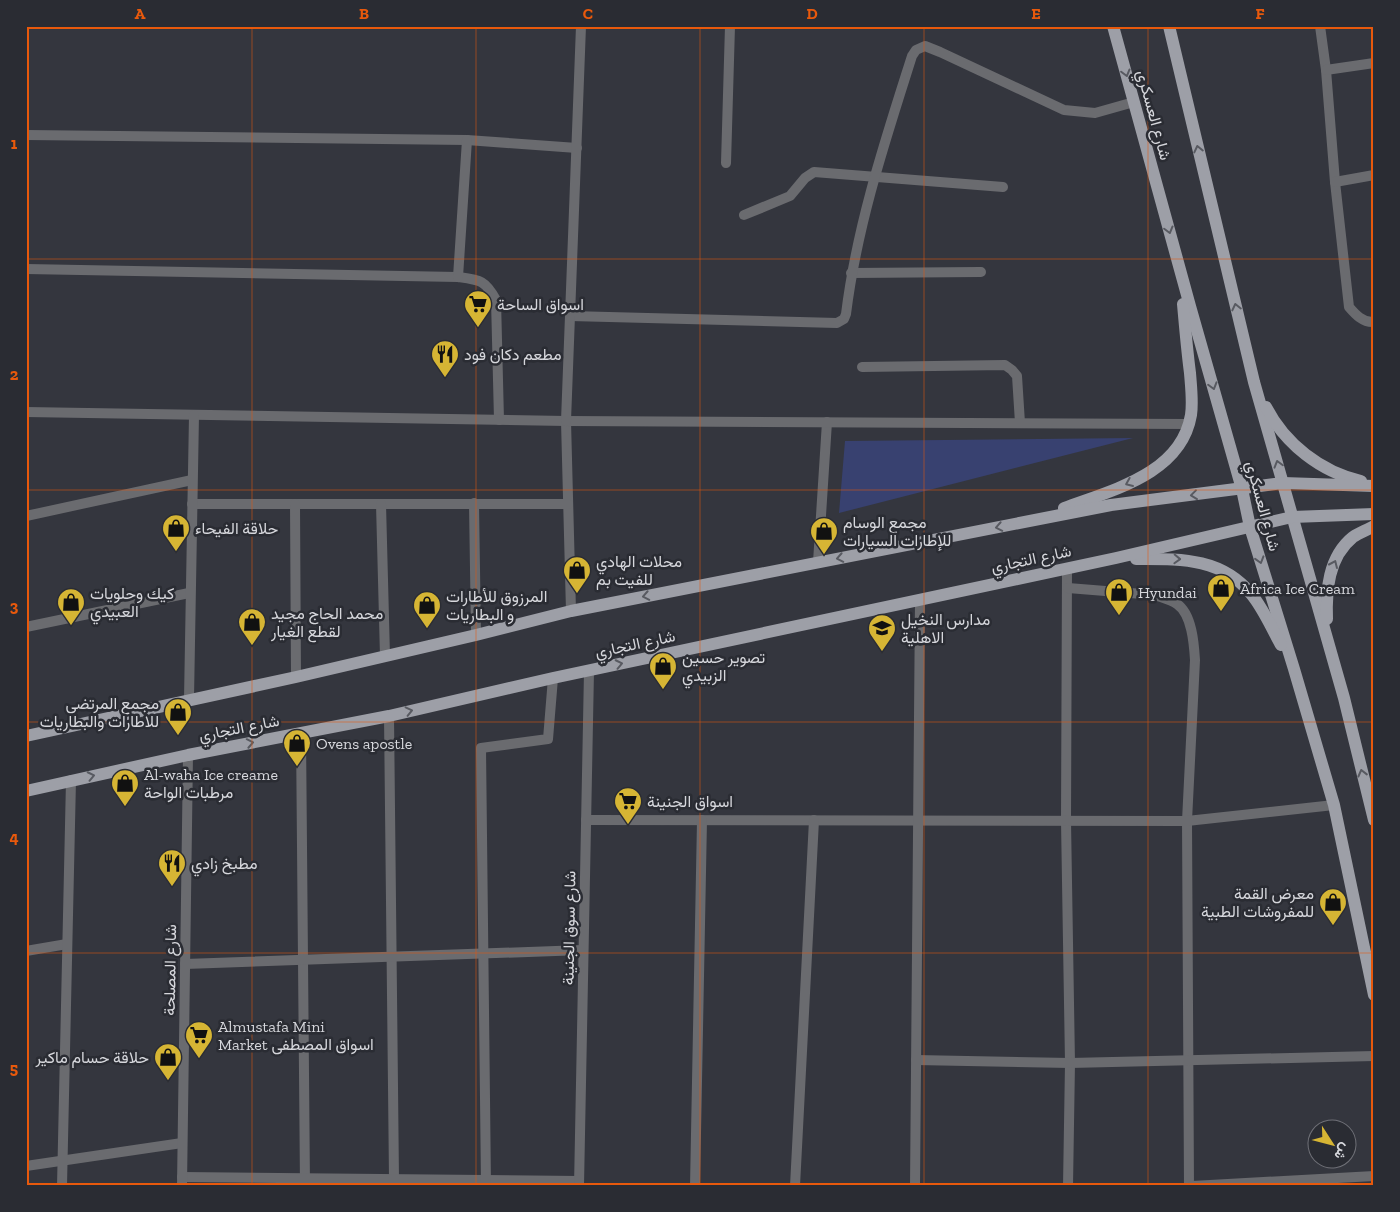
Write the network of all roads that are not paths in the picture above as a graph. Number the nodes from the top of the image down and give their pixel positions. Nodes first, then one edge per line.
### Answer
1 (581, 26) edge
2 (730, 26) edge
3 (1113, 26) edge
4 (1169, 26) edge
5 (1320, 26) edge
6 (1374, 63) edge
7 (1326, 70) junction
8 (1134, 102) junction
9 (26, 135) edge
10 (467, 140) junction
11 (577, 148) junction
12 (726, 163) dead end
13 (1374, 175) edge
14 (873, 176) junction
15 (1335, 182) junction
16 (1003, 187) dead end
17 (744, 215) dead end
18 (26, 268) edge
19 (1180, 271) junction
20 (851, 272) junction
21 (981, 272) dead end
22 (458, 277) junction
23 (570, 316) junction
24 (1374, 322) edge
25 (862, 367) dead end
26 (1254, 382) junction
27 (26, 412) edge
28 (194, 415) junction
29 (499, 420) junction
30 (566, 421) junction
31 (827, 422) junction
32 (1020, 423) junction
33 (1189, 424) junction
34 (192, 480) junction
35 (1283, 483) junction
36 (1374, 485) edge
37 (1242, 489) junction
38 (474, 503) junction
39 (192, 504) junction
40 (295, 504) junction
41 (382, 504) junction
42 (568, 504) junction
43 (1374, 514) edge
44 (26, 516) edge
45 (1292, 517) junction
46 (1030, 521) junction
47 (1374, 526) edge
48 (1250, 527) junction
49 (1111, 559) junction
50 (818, 562) junction
51 (1067, 568) junction
52 (1068, 588) junction
53 (190, 593) junction
54 (920, 600) junction
55 (571, 611) junction
56 (26, 626) edge
57 (476, 635) junction
58 (385, 656) junction
59 (1294, 669) junction
60 (589, 670) junction
61 (296, 677) junction
62 (554, 678) junction
63 (1344, 698) junction
64 (188, 699) junction
65 (389, 716) junction
66 (301, 733) junction
67 (26, 736) edge
68 (188, 755) junction
69 (71, 780) junction
70 (26, 790) edge
71 (1334, 806) junction
72 (586, 820) junction
73 (702, 820) junction
74 (814, 820) junction
75 (918, 820) junction
76 (1374, 820) edge
77 (1066, 821) junction
78 (1187, 821) junction
79 (67, 944) junction
80 (583, 950) junction
81 (26, 951) edge
82 (483, 953) junction
83 (392, 956) junction
84 (303, 958) junction
85 (185, 964) junction
86 (1374, 995) edge
87 (1374, 1056) edge
88 (916, 1060) junction
89 (1188, 1061) junction
90 (1070, 1063) junction
91 (182, 1143) junction
92 (62, 1160) junction
93 (26, 1166) edge
94 (1374, 1176) edge
95 (394, 1179) junction
96 (182, 1182) edge
97 (305, 1182) edge
98 (486, 1183) edge
99 (579, 1183) edge
100 (62, 1186) edge
101 (695, 1186) edge
102 (795, 1186) edge
103 (915, 1186) edge
104 (1068, 1186) edge
105 (1190, 1186) edge

1 - 11 street
2 - 12 street
3 -> 8 main road, شارع العسكري
26 -> 4 main road, شارع العسكري
5 - 7 street
6 - 7 street
7 - 15 street
8 - 14 street
8 -> 19 main road, شارع العسكري
9 - 10 street
10 - 11 street
10 - 22 street
11 - 23 street
13 - 15 street
14 - 16 street
14 - 17 street
14 - 20 street
15 - 24 street
18 - 22 street
19 - 33 main road
19 -> 37 main road, شارع العسكري
20 - 21 street
20 - 23 street
22 - 29 street
23 - 30 street
25 - 32 street
35 -> 26 main road, شارع العسكري
26 - 36 main road
27 - 28 street
28 - 29 street
28 - 34 street
29 - 30 street
30 - 31 street
30 - 42 street
31 - 32 street
31 - 50 street
32 - 33 street
33 -> 46 main road
34 - 39 street
34 - 44 street
35 - 36 main road
35 - 37 main road
35 - 45 main road, شارع العسكري
37 -> 46 main road
37 - 48 main road, شارع العسكري
38 - 41 street
38 - 42 street
38 - 57 street
39 - 40 street
39 - 53 street
40 - 41 street
40 - 61 street
41 - 58 street
42 - 55 street
43 - 45 main road, شارع التجاري
45 - 48 main road, شارع التجاري
45 - 63 main road, شارع العسكري
46 -> 50 main road
63 -> 47 main road
48 - 49 main road, شارع التجاري
48 -> 59 main road, شارع العسكري
49 - 51 main road, شارع التجاري
49 -> 59 main road
50 -> 55 main road
51 - 52 street
51 - 54 main road, شارع التجاري
52 - 77 street
52 - 78 street
53 - 56 street
53 - 64 street
60 -> 54 main road, شارع التجاري
54 - 75 street
55 - 57 main road
57 - 58 main road
58 - 61 main road
59 - 71 main road, شارع العسكري
60 - 62 main road, شارع التجاري
60 - 72 street, شارع سوق الجنينة
61 - 64 main road
65 -> 62 main road, شارع التجاري
62 - 82 street
76 -> 63 main road, شارع العسكري
64 - 67 main road
65 - 66 main road, شارع التجاري
65 - 83 street
68 -> 66 main road, شارع التجاري
66 - 84 street
69 -> 68 main road, شارع التجاري
68 - 85 street, شارع المصلحة
69 - 70 main road, شارع التجاري
69 - 79 street
71 - 78 street
71 - 86 main road, شارع العسكري
72 - 73 street
72 - 80 street, شارع سوق الجنينة
73 - 74 street
73 - 101 street
74 - 75 street
74 - 102 street
75 - 77 street
75 - 88 street
77 - 78 street
77 - 90 street
78 - 89 street
79 - 81 street
79 - 92 street
80 - 82 street
80 - 99 street, شارع سوق الجنينة
82 - 83 street
82 - 98 street
83 - 84 street
83 - 95 street
84 - 85 street
84 - 97 street
85 - 91 street, شارع المصلحة
87 - 89 street
88 - 90 street
88 - 103 street
89 - 90 street
89 - 105 street
90 - 104 street
91 - 92 street
91 - 96 street, شارع المصلحة
92 - 93 street
92 - 100 street
94 - 105 street
95 - 97 street
95 - 98 street
96 - 97 street
98 - 99 street

